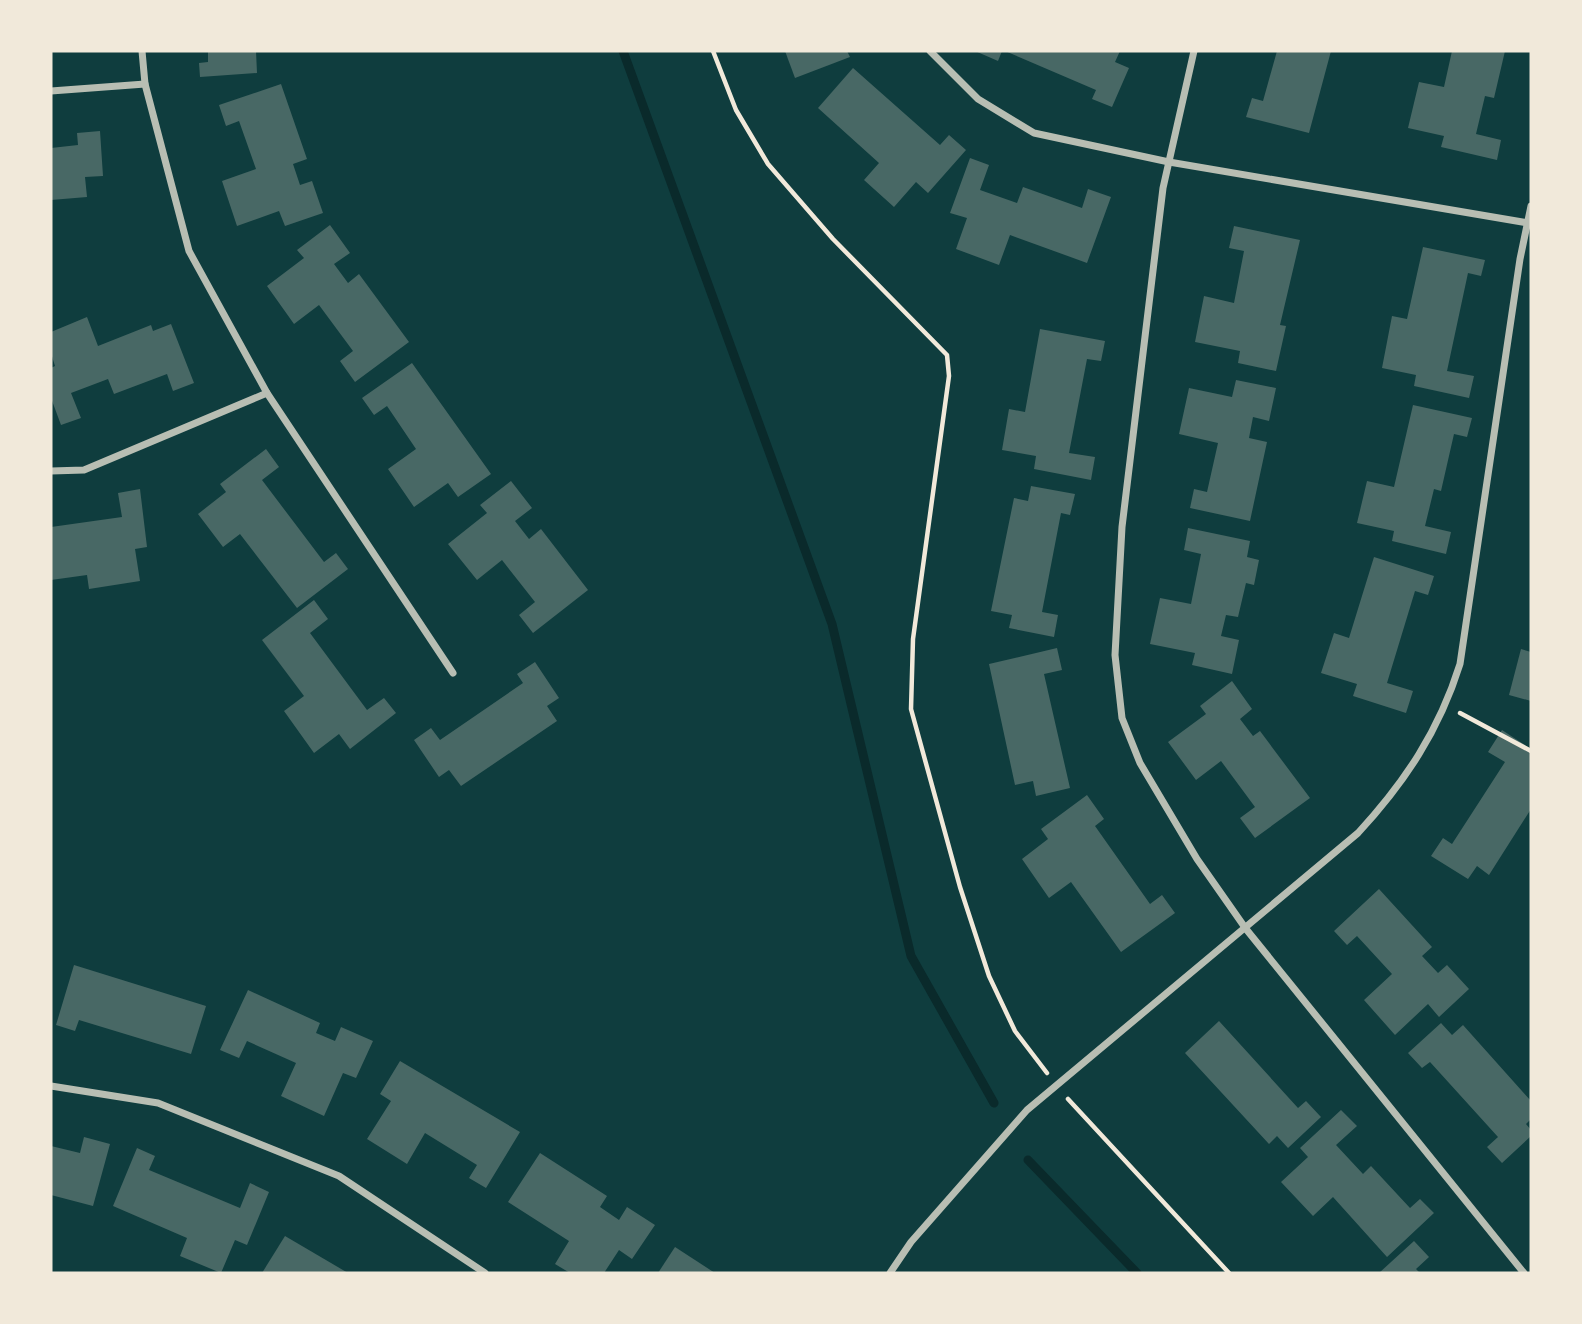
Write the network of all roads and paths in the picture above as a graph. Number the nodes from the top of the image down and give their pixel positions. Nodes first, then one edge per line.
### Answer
1 (142, 51) edge
2 (713, 51) edge
3 (930, 51) edge
4 (1194, 51) edge
5 (145, 84) junction
6 (51, 91) edge
7 (1169, 162) junction
8 (1531, 206) edge
9 (1528, 223) junction
10 (267, 393) junction
11 (51, 471) edge
12 (453, 673) dead end
13 (1447, 706) junction
14 (1531, 751) edge
15 (1247, 929) junction
16 (51, 1086) edge
17 (1056, 1086) junction
18 (485, 1273) edge
19 (890, 1273) edge
20 (1229, 1273) edge
21 (1524, 1273) edge

1 - 5 street
2 - 17 path
3 - 7 street
4 - 7 street
5 - 6 street
5 - 10 street
7 - 9 street
7 - 15 street
8 - 9 street
9 - 13 street
10 - 11 street
10 - 12 street
13 - 14 path
13 - 15 street
15 - 17 street
15 - 21 street
16 - 18 street
17 - 19 street
17 - 20 path

